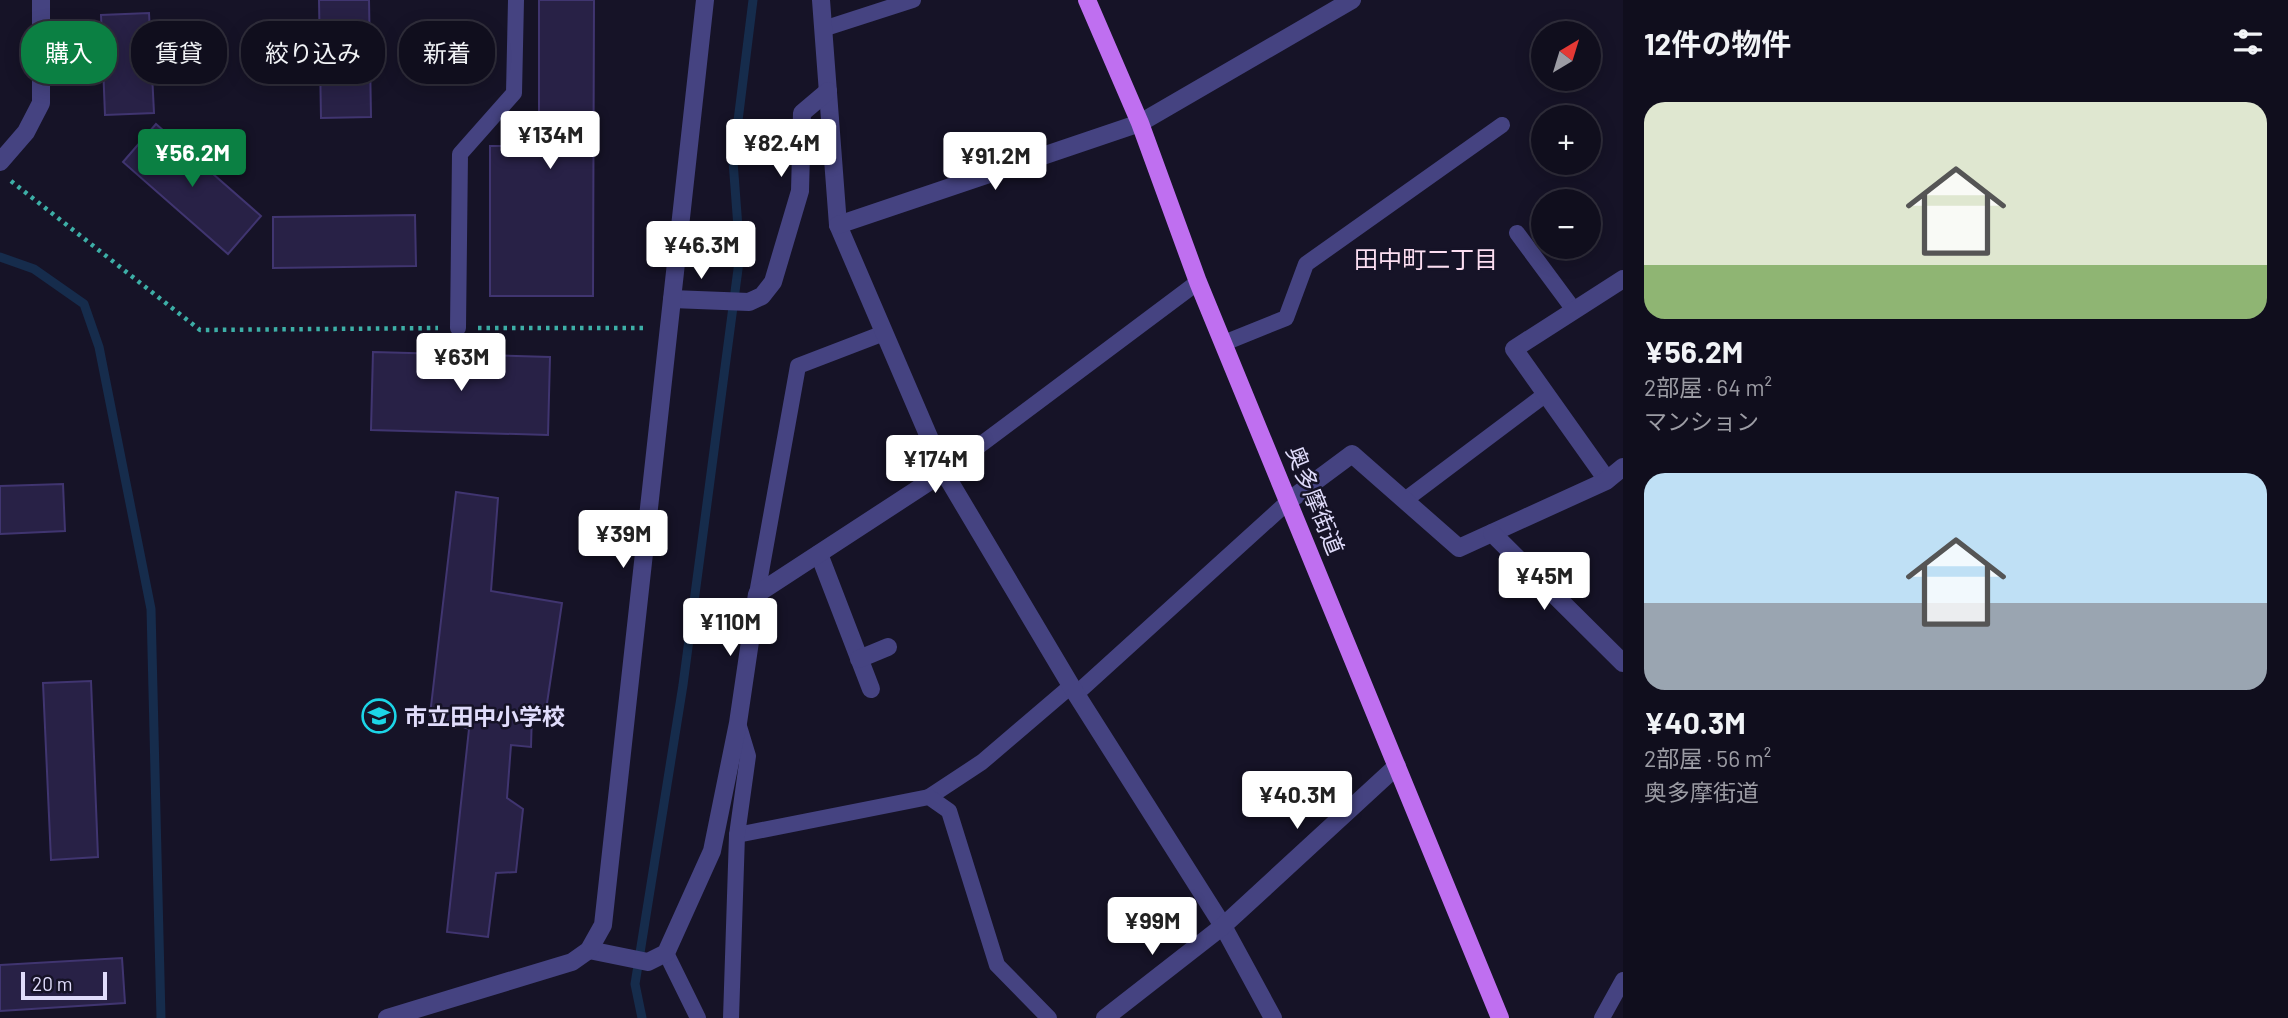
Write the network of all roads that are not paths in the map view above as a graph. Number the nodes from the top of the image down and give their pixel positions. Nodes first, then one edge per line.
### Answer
1 (40, 0) edge
2 (516, 0) edge
3 (705, 0) edge
4 (821, 0) edge
5 (913, 0) edge
6 (1087, 0) edge
7 (1352, 0) edge
8 (823, 29) junction
9 (828, 91) junction
10 (1140, 123) junction
11 (1502, 125) dead end
12 (0, 162) edge
13 (838, 225) junction
14 (1517, 233) dead end
15 (1623, 279) edge
16 (1198, 282) junction
17 (672, 299) junction
18 (1574, 310) junction
19 (458, 328) road end
20 (884, 333) junction
21 (1224, 343) junction
22 (1546, 394) junction
23 (1623, 467) edge
24 (944, 472) junction
25 (1607, 480) junction
26 (1290, 500) junction
27 (1405, 500) junction
28 (1492, 533) junction
29 (819, 554) junction
30 (757, 594) junction
31 (888, 647) dead end
32 (859, 659) junction
33 (1623, 663) edge
34 (870, 689) dead end
35 (1074, 690) junction
36 (738, 723) junction
37 (1397, 765) junction
38 (929, 797) junction
39 (737, 835) junction
40 (1223, 926) junction
41 (589, 950) junction
42 (666, 953) junction
43 (1623, 980) edge
44 (387, 1018) edge
45 (698, 1018) edge
46 (731, 1018) edge
47 (1049, 1018) edge
48 (1105, 1018) edge
49 (1273, 1018) edge
50 (1500, 1018) edge
51 (1602, 1018) edge

1 - 12 street
2 - 19 lane
3 - 17 street
4 - 8 street
5 - 8 lane
6 - 10 main road, 奥多摩街道
7 - 10 street
8 - 9 street
9 - 13 street
9 - 17 street
10 - 13 street
10 - 16 main road, 奥多摩街道
11 - 21 lane
13 - 20 street
14 - 18 lane
15 - 18 street
16 - 21 main road, 奥多摩街道
16 - 24 lane
17 - 41 street
18 - 22 street
20 - 24 street
20 - 30 lane
21 - 26 main road, 奥多摩街道
22 - 25 street
22 - 27 lane
23 - 25 street
24 - 29 street
24 - 35 street
25 - 28 street
26 - 27 street
26 - 35 lane
26 - 37 main road, 奥多摩街道
27 - 28 street
28 - 33 street
29 - 30 street
29 - 32 street
30 - 36 street
31 - 32 street
32 - 34 street
35 - 38 lane
35 - 40 street
36 - 39 lane
36 - 42 street
37 - 40 street
37 - 50 main road, 奥多摩街道
38 - 39 lane
38 - 47 lane
39 - 46 lane
40 - 48 street
40 - 49 street
41 - 42 street
41 - 44 street
42 - 45 lane
43 - 51 lane

